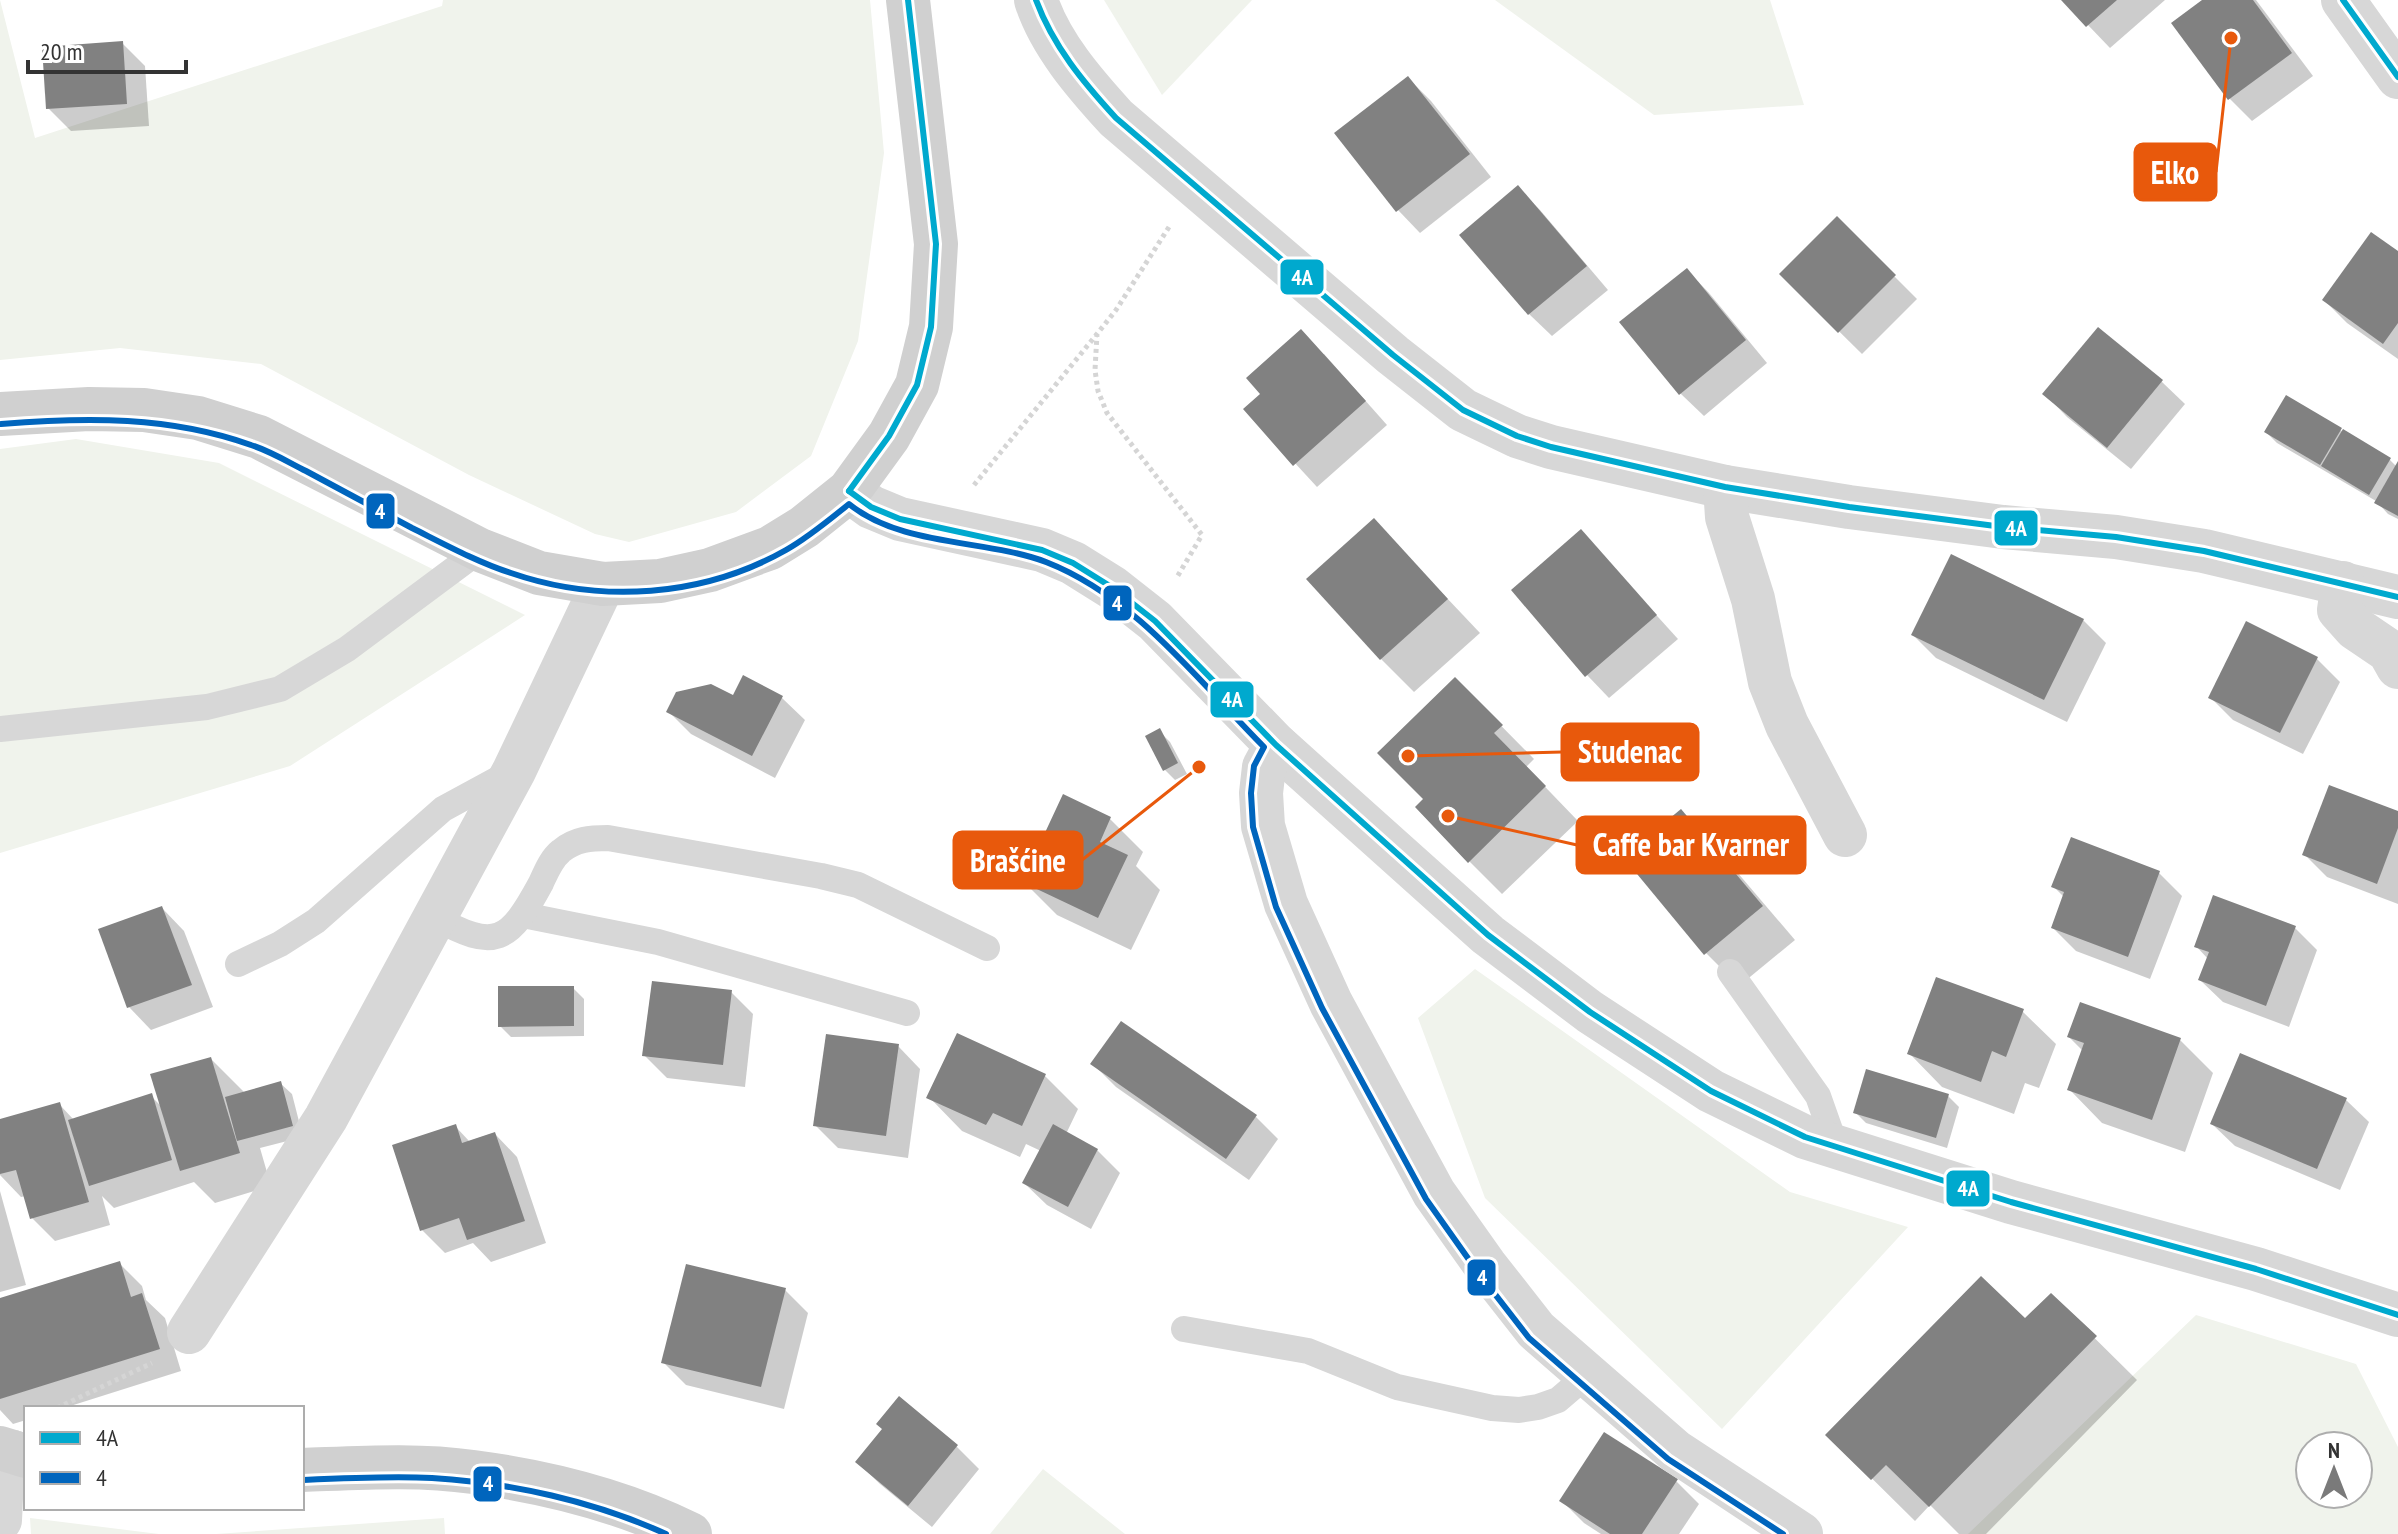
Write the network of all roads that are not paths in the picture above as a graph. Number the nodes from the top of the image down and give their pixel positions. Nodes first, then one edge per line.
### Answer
1 (908, 0) edge
2 (1036, 0) edge
3 (2343, 0) edge
4 (2398, 77) edge
5 (0, 414) edge
6 (1725, 487) junction
7 (849, 491) junction
8 (480, 550) junction
9 (2343, 583) junction
10 (603, 584) junction
11 (2398, 597) edge
12 (2398, 667) edge
13 (0, 729) edge
14 (1276, 745) junction
15 (514, 771) junction
16 (1845, 835) dead end
17 (523, 915) junction
18 (434, 917) junction
19 (987, 948) dead end
20 (238, 964) dead end
21 (1730, 972) dead end
22 (907, 1013) dead end
23 (1836, 1147) junction
24 (2398, 1315) edge
25 (1184, 1329) dead end
26 (189, 1332) road end
27 (1586, 1376) junction
28 (13, 1452) edge
29 (304, 1470) edge
30 (0, 1520) edge
31 (690, 1534) edge
32 (1801, 1534) edge

1 - 7 main road
2 - 6 street
3 - 4 street
5 - 8 main road
6 - 9 street
6 - 16 street
7 - 10 main road
7 - 14 street
8 - 10 main road
8 - 13 lane
9 - 11 street
9 - 12 street
10 - 15 street
14 - 23 street
14 - 27 street
15 - 18 street
15 - 20 lane
17 - 18 lane
17 - 19 lane
17 - 22 lane
18 - 26 street
21 - 23 lane
23 - 24 street
25 - 27 lane
27 - 32 street
28 - 30 street
29 - 31 main road

